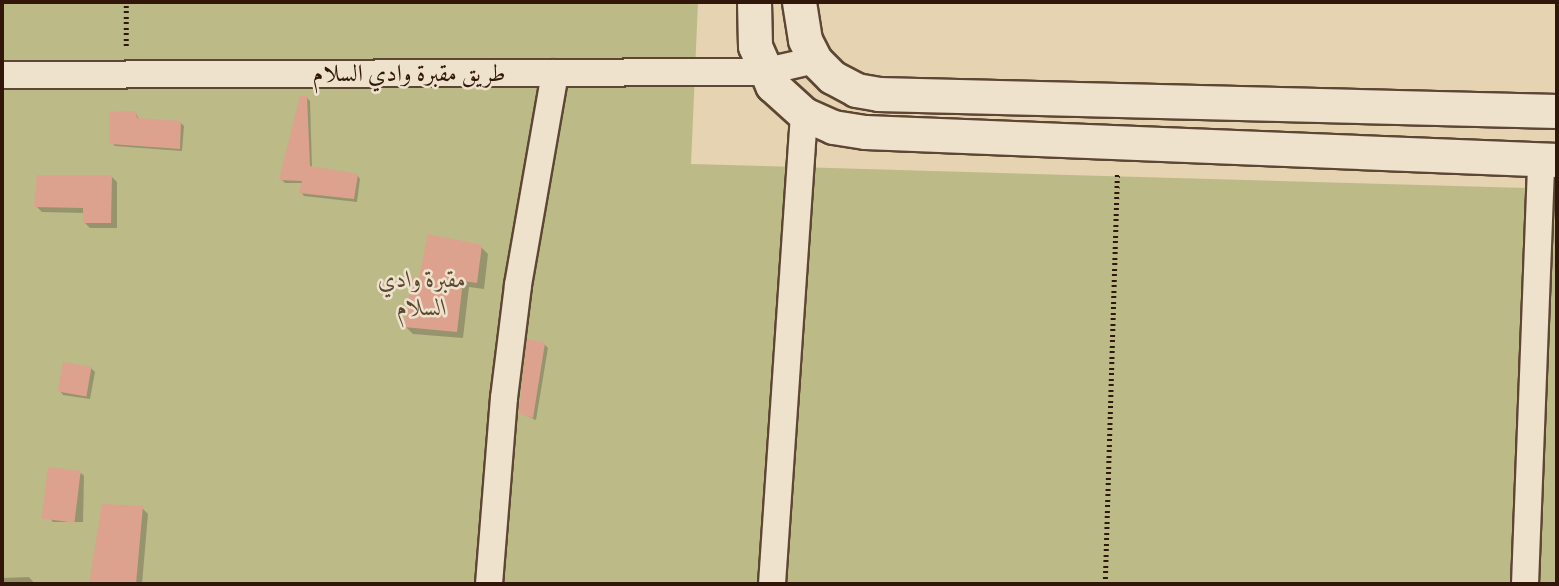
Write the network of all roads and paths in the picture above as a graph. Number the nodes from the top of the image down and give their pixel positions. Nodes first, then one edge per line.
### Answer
1 (126, 2) edge
2 (754, 2) edge
3 (799, 2) edge
4 (818, 63) junction
5 (764, 72) junction
6 (555, 73) junction
7 (2, 75) edge
8 (125, 76) junction
9 (1557, 111) edge
10 (804, 114) junction
11 (1118, 142) junction
12 (1549, 159) edge
13 (489, 584) edge
14 (772, 584) edge
15 (1105, 584) edge
16 (1525, 584) edge

1 - 8 path
2 - 5 street
3 - 4 street
4 - 5 street, طريق مقبرة وادي السلام
4 - 9 street
4 - 10 street
5 - 6 street, طريق مقبرة وادي السلام
5 - 10 street
6 - 8 street, طريق مقبرة وادي السلام
6 - 13 street
7 - 8 street, طريق مقبرة وادي السلام
10 - 11 street
10 - 14 street
11 - 12 street
11 - 15 path
12 - 16 street

